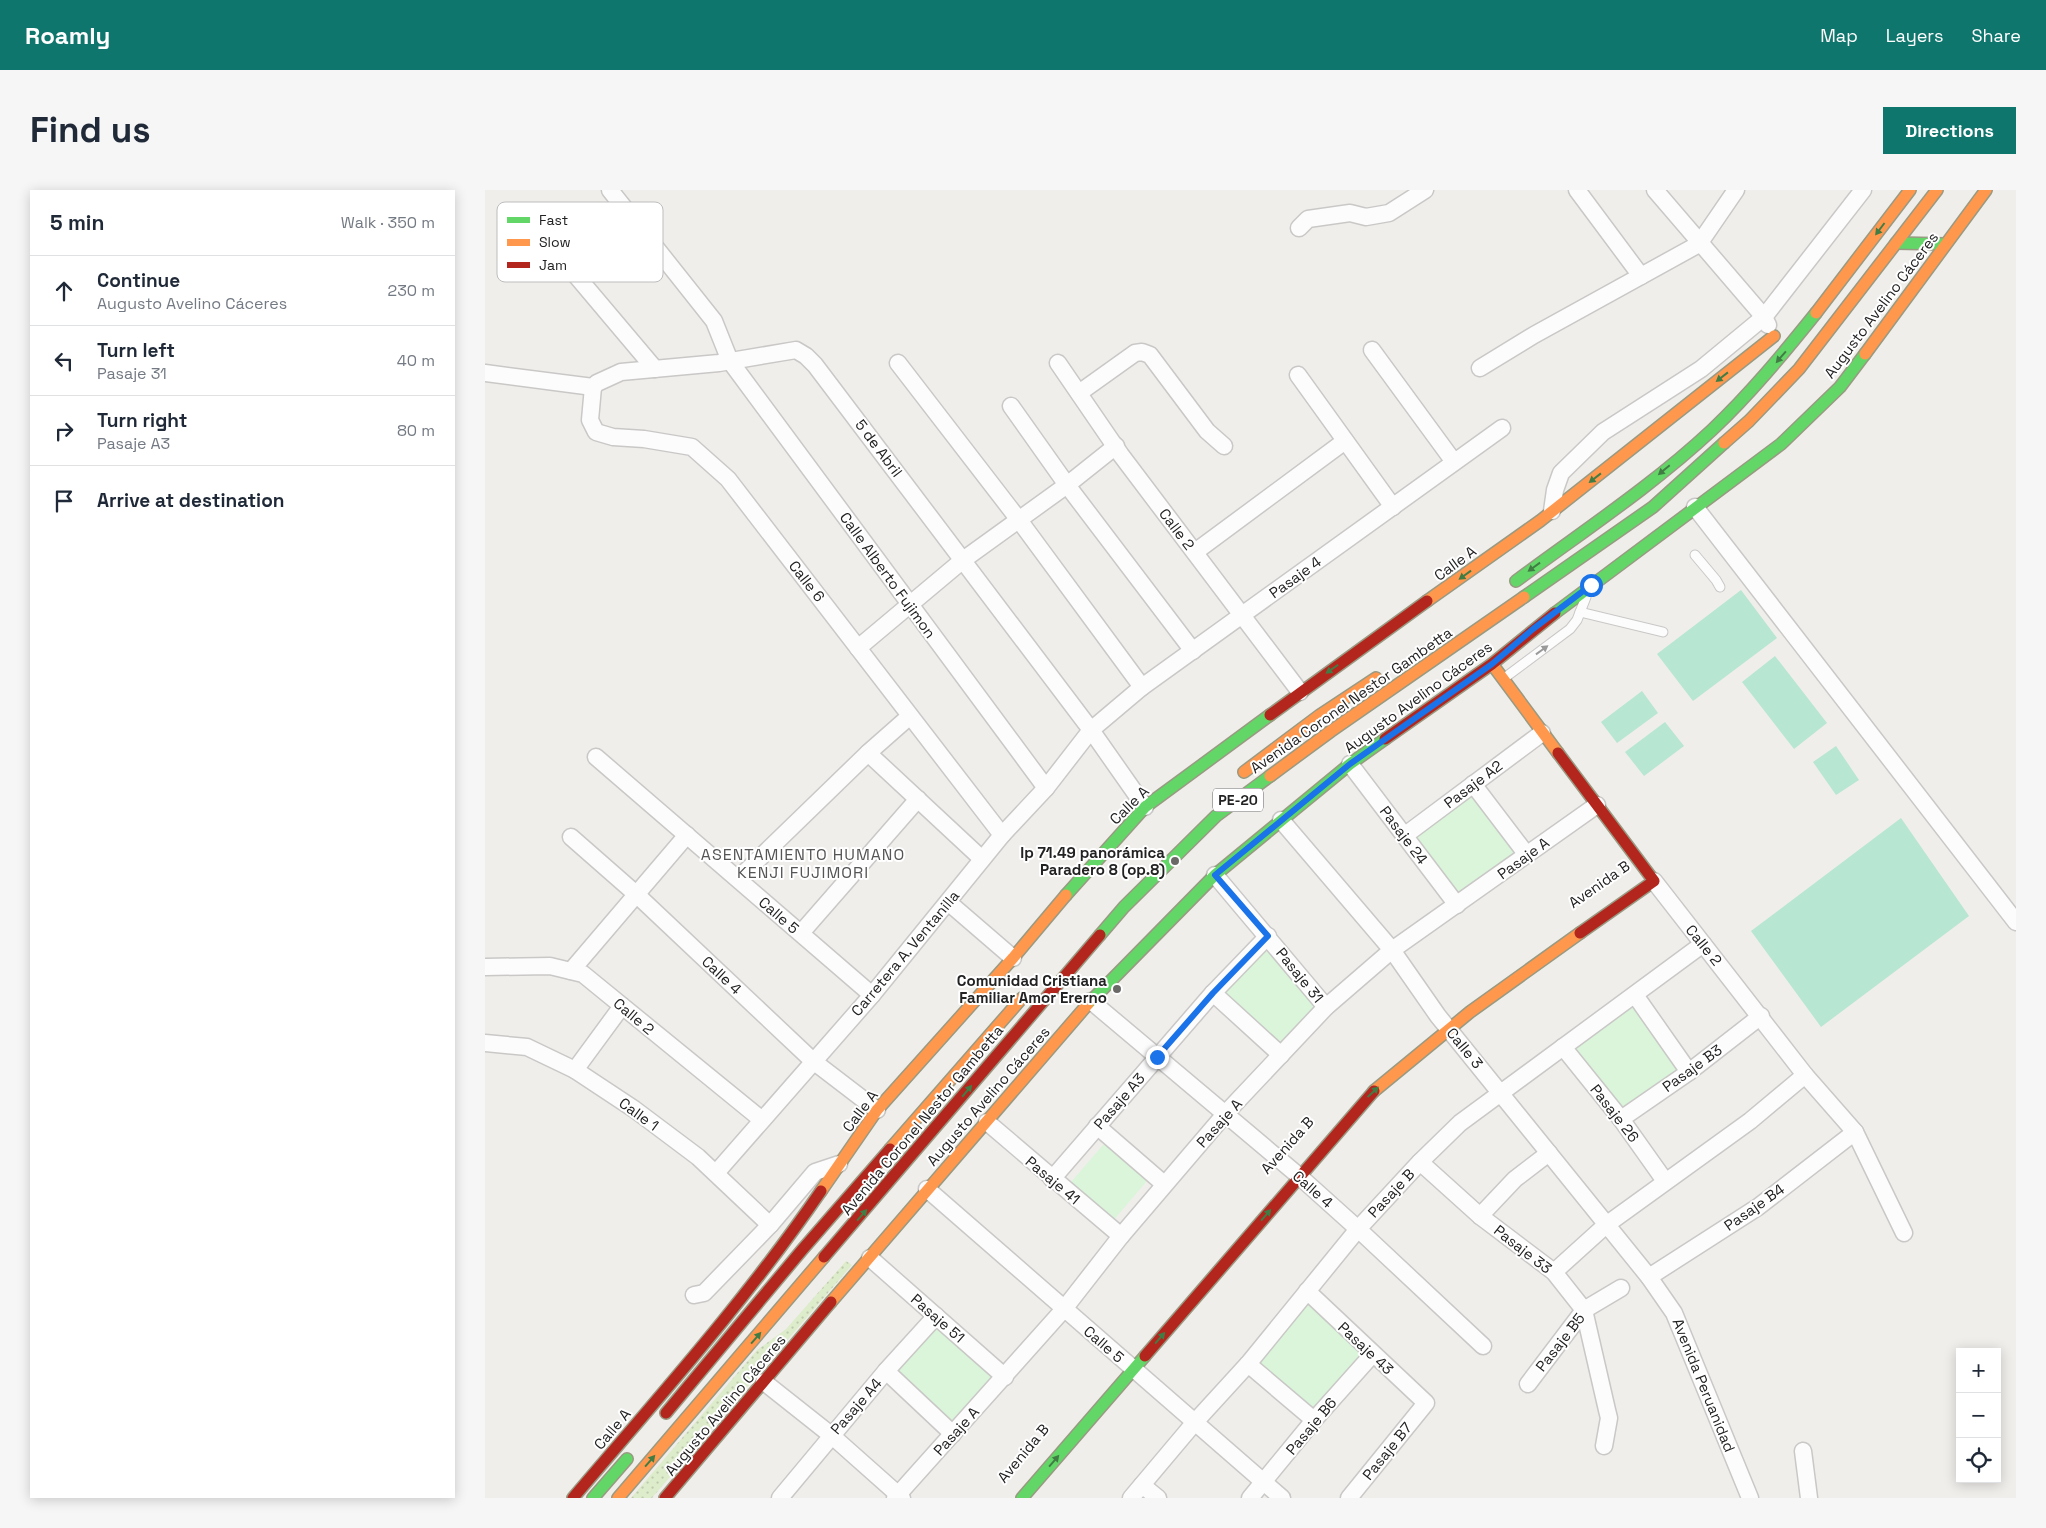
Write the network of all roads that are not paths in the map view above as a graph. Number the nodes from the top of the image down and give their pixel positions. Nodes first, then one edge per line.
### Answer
1 (610, 190) edge
2 (1425, 190) edge
3 (1577, 190) edge
4 (1655, 190) edge
5 (1736, 190) edge
6 (1863, 190) edge
7 (1910, 190) edge
8 (1937, 190) edge
9 (1986, 190) edge
10 (1405, 195) edge
11 (620, 202) edge
12 (1299, 228) dead end
13 (1896, 243) junction
14 (1699, 244) junction
15 (1945, 244) junction
16 (1861, 255) junction
17 (663, 257) edge
18 (1641, 276) junction
19 (582, 282) edge
20 (1820, 289) dead end
21 (1764, 317) junction
22 (1779, 331) joint
23 (1372, 350) dead end
24 (730, 361) junction
25 (1058, 362) dead end
26 (898, 363) dead end
27 (1480, 368) dead end
28 (655, 369) junction
29 (485, 373) edge
30 (1298, 375) dead end
31 (593, 387) junction
32 (1079, 393) junction
33 (1011, 406) dead end
34 (1503, 428) dead end
35 (1345, 441) junction
36 (1116, 446) junction
37 (1224, 446) dead end
38 (1454, 462) junction
39 (1067, 485) junction
40 (1695, 506) junction
41 (1393, 507) junction
42 (1552, 511) junction
43 (1019, 520) junction
44 (1195, 552) junction
45 (1695, 555) dead end
46 (963, 560) junction
47 (1591, 585) junction
48 (1720, 587) dead end
49 (1505, 589) dead end
50 (911, 606) junction
51 (1580, 612) junction
52 (1242, 616) junction
53 (1663, 632) dead end
54 (858, 648) junction
55 (1193, 651) junction
56 (1492, 664) junction
57 (1383, 673) dead end
58 (1502, 679) junction
59 (1142, 687) junction
60 (1300, 692) junction
61 (910, 716) junction
62 (1091, 730) junction
63 (1542, 733) junction
64 (868, 753) junction
65 (597, 756) dead end
66 (1350, 764) junction
67 (1234, 779) dead end
68 (1473, 784) junction
69 (1045, 788) junction
70 (918, 799) junction
71 (1597, 805) junction
72 (1145, 807) junction
73 (1281, 820) junction
74 (687, 835) junction
75 (1002, 835) junction
76 (1404, 836) junction
77 (571, 837) dead end
78 (1527, 855) junction
79 (982, 859) junction
80 (1215, 875) junction
81 (1645, 875) junction
82 (738, 879) junction
83 (636, 894) junction
84 (948, 902) junction
85 (1457, 905) junction
86 (2016, 922) edge
87 (801, 933) junction
88 (1268, 936) junction
89 (1703, 944) junction
90 (1392, 950) junction
91 (1013, 958) junction
92 (485, 967) edge
93 (571, 971) junction
94 (1029, 989) dead end
95 (1213, 993) junction
96 (872, 995) junction
97 (1635, 995) junction
98 (1091, 1001) junction
99 (622, 1006) junction
100 (1326, 1007) junction
101 (1761, 1016) junction
102 (1441, 1019) junction
103 (485, 1043) edge
104 (1563, 1047) junction
105 (1281, 1055) junction
106 (1157, 1057) junction
107 (813, 1061) junction
108 (575, 1070) junction
109 (1689, 1072) junction
110 (1805, 1075) junction
111 (1500, 1092) junction
112 (877, 1110) junction
113 (1226, 1113) junction
114 (1621, 1119) junction
115 (762, 1120) junction
116 (987, 1122) junction
117 (1097, 1126) junction
118 (1855, 1132) junction
119 (1549, 1153) junction
120 (1420, 1162) junction
121 (839, 1164) junction
122 (1290, 1169) junction
123 (716, 1173) junction
124 (1052, 1179) junction
125 (1665, 1181) junction
126 (1164, 1184) junction
127 (927, 1190) junction
128 (1480, 1216) junction
129 (770, 1225) junction
130 (1606, 1225) junction
131 (1358, 1229) junction
132 (1903, 1233) dead end
133 (1121, 1236) junction
134 (870, 1258) junction
135 (1554, 1272) junction
136 (1649, 1277) junction
137 (1621, 1288) dead end
138 (1307, 1292) junction
139 (694, 1295) dead end
140 (1064, 1309) junction
141 (1584, 1310) junction
142 (936, 1316) junction
143 (1483, 1346) dead end
144 (1373, 1354) junction
145 (1125, 1361) junction
146 (1248, 1364) junction
147 (886, 1372) junction
148 (1005, 1377) junction
149 (764, 1382) junction
150 (1528, 1384) dead end
151 (1426, 1403) joint
152 (661, 1419) dead end
153 (1314, 1420) junction
154 (1195, 1422) junction
155 (953, 1434) junction
156 (831, 1435) junction
157 (1605, 1446) dead end
158 (636, 1448) dead end
159 (1803, 1451) dead end
160 (1264, 1482) junction
161 (1142, 1485) junction
162 (898, 1497) edge
163 (573, 1498) edge
164 (593, 1498) edge
165 (618, 1498) edge
166 (665, 1498) edge
167 (780, 1498) edge
168 (1022, 1498) edge
169 (1131, 1498) edge
170 (1158, 1498) edge
171 (1250, 1498) edge
172 (1282, 1498) edge
173 (1349, 1498) edge
174 (1750, 1498) edge
175 (1809, 1498) edge

1 - 11 street, Calle Alberto Fujimon
2 - 10 street
3 - 18 street
4 - 14 street
5 - 14 street
6 - 21 street
7 -> 16 main road
8 - 13 main road, Avenida Coronel Nestor Gambetta / PE-20
9 - 15 main road, Augusto Avelino Cáceres
10 - 12 street
13 - 15 main road
165 -> 13 main road, Avenida Coronel Nestor Gambetta / PE-20
14 - 18 street
14 - 21 street
15 - 40 main road, Augusto Avelino Cáceres
16 - 20 main road
16 -> 49 main road
17 - 24 street, Calle Alberto Fujimon
18 - 27 street
19 - 28 street
21 - 22 street
21 - 42 street
22 -> 42 main road, Calle A
23 - 38 street
24 - 28 street, 5 de Abril
24 - 46 street, 5 de Abril
24 - 50 street, Calle Alberto Fujimon
25 - 32 street, Calle 2
26 - 43 street
28 - 31 street, 5 de Abril
29 - 31 street
30 - 35 street
31 - 54 street, Calle 6
32 - 36 street, Calle 2
32 - 37 street
33 - 39 street
34 - 38 street, Pasaje 4
35 - 41 street
35 - 44 street
36 - 39 street
36 - 44 street, Calle 2
38 - 41 street, Pasaje 4
39 - 43 street
39 - 55 street
40 - 47 main road, Augusto Avelino Cáceres
40 - 86 street
41 - 52 street, Pasaje 4
42 -> 60 main road, Calle A
43 - 46 street
43 - 59 street
44 - 52 street, Calle 2
45 - 48 lane
46 - 50 street
46 - 62 street, 5 de Abril
47 - 51 lane
47 - 56 main road, Augusto Avelino Cáceres
50 - 54 street
50 - 69 street, Calle Alberto Fujimon
51 - 53 lane
58 -> 51 lane
52 - 55 street, Pasaje 4
52 - 60 street, Calle 2
54 - 61 street, Calle 6
55 - 59 street, Pasaje 4
56 - 58 main road, Calle 2
56 - 66 main road, Augusto Avelino Cáceres
57 - 67 main road, Avenida Coronel Nestor Gambetta / PE-20
58 - 63 main road, Calle 2
59 - 62 street, Pasaje 4
60 - 72 main road, Calle A
61 - 64 street
61 - 75 street, Calle 6
62 - 69 street, Carretera A. Ventanilla
62 - 72 street, 5 de Abril
63 - 68 street, Pasaje A2
63 - 71 main road, Calle 2
64 - 70 street
64 - 82 street
65 - 74 street, Calle 5
66 - 73 main road, Augusto Avelino Cáceres
66 - 76 street, Pasaje 24
68 - 76 street, Pasaje A2
68 - 78 street
69 - 75 street, Carretera A. Ventanilla
70 - 79 street
70 - 87 street
71 - 78 street, Pasaje A
71 - 81 main road, Calle 2
72 - 91 main road, Calle A
73 - 80 main road, Augusto Avelino Cáceres
73 - 90 street, Calle 3
74 - 82 street, Calle 5
74 - 83 street
75 - 79 street, Carretera A. Ventanilla
76 - 85 street, Pasaje 24
77 - 83 street, Calle 4
78 - 85 street, Pasaje A
79 - 84 street, Carretera A. Ventanilla
80 - 88 street, Pasaje 31
80 - 98 main road, Augusto Avelino Cáceres
81 - 89 street, Calle 2
81 - 102 main road, Avenida B
82 - 87 street, Calle 5
83 - 93 street
83 - 107 street, Calle 4
84 - 91 street
84 - 96 street, Carretera A. Ventanilla
85 - 90 street, Pasaje A
87 - 96 street, Calle 5
88 - 95 street, Pasaje A3
88 - 100 street, Pasaje 31
89 - 97 street, Pasaje B
89 - 101 street, Calle 2
90 - 100 street, Pasaje A
90 - 102 street, Calle 3
91 - 112 main road, Calle A
92 - 93 street, Calle 2
93 - 99 street, Calle 2
94 - 152 main road, Avenida Coronel Nestor Gambetta
95 - 105 street
95 - 106 street, Pasaje A3
96 - 107 street, Carretera A. Ventanilla
97 - 104 street, Pasaje B
97 - 109 street
98 - 106 street, Calle 4
98 - 116 main road, Augusto Avelino Cáceres
99 - 108 street
99 - 115 street, Calle 2
100 - 105 street, Pasaje A
101 - 109 street, Pasaje B3
101 - 110 street, Calle 2
102 - 111 street, Calle 3
122 -> 102 main road, Avenida B
103 - 108 street, Calle 1
104 - 111 street, Pasaje B
104 - 114 street, Pasaje 26
105 - 113 street, Pasaje A
106 - 113 street, Calle 4
106 - 117 street, Pasaje A3
107 - 112 street, Calle 4
107 - 115 street, Carretera A. Ventanilla
108 - 123 street, Calle 1
109 - 114 street, Pasaje B3
110 - 118 street, Calle 2
110 - 125 street
111 - 119 street, Calle 3
111 - 120 street, Pasaje B
112 - 121 main road, Calle A
113 - 122 street, Calle 4
113 - 126 street, Pasaje A
114 - 125 street, Pasaje 26
115 - 123 street, Carretera A. Ventanilla
116 - 124 street, Pasaje 41
116 - 127 main road, Augusto Avelino Cáceres
117 - 124 street, Pasaje A3
117 - 126 street
118 - 132 street, Calle 2
118 - 136 street, Pasaje B4
119 - 128 street
119 - 130 street, Calle 3
120 - 128 street, Pasaje 33
120 - 131 street, Pasaje B
121 - 129 street
121 - 163 main road, Calle A
122 - 131 street, Calle 4
145 -> 122 main road, Avenida B
123 - 129 street, Calle 1
124 - 133 street, Pasaje 41
125 - 130 street
126 - 133 street, Pasaje A
127 - 134 main road, Augusto Avelino Cáceres
127 - 140 street, Calle 5
128 - 135 street, Pasaje 33
129 - 139 street
130 - 135 street
130 - 136 street, Calle 3
131 - 138 street, Pasaje B
131 - 143 street, Calle 4
133 - 140 street, Pasaje A
134 - 142 street, Pasaje 51
134 - 149 main road, Augusto Avelino Cáceres
135 - 141 street, Pasaje 33
136 - 174 street, Avenida Peruanidad
137 - 141 street, Pasaje B5
138 - 144 street, Pasaje 43
138 - 146 street, Pasaje B
140 - 145 street, Calle 5
140 - 148 street, Pasaje A
141 - 150 street, Pasaje B5
141 - 157 street, Pasaje 33
142 - 147 street, Pasaje A4
142 - 148 street, Pasaje 51
144 - 151 street, Pasaje 43
144 - 153 street, Pasaje B6
145 - 154 street, Calle 5
168 -> 145 main road, Avenida B
146 - 153 street
146 - 154 street, Pasaje B
147 - 155 street
147 - 156 street, Pasaje A4
148 - 155 street, Pasaje A
149 - 156 street
149 - 166 main road, Augusto Avelino Cáceres
151 - 173 street, Pasaje B7
153 - 160 street, Pasaje B6
154 - 160 street, Calle 5
154 - 161 street, Pasaje B
155 - 162 street, Pasaje A
156 - 162 street
156 - 167 street, Pasaje A4
158 - 164 main road
159 - 175 street
160 - 171 street, Pasaje B6
160 - 172 street, Calle 5
161 - 169 street, Pasaje B
161 - 170 street

